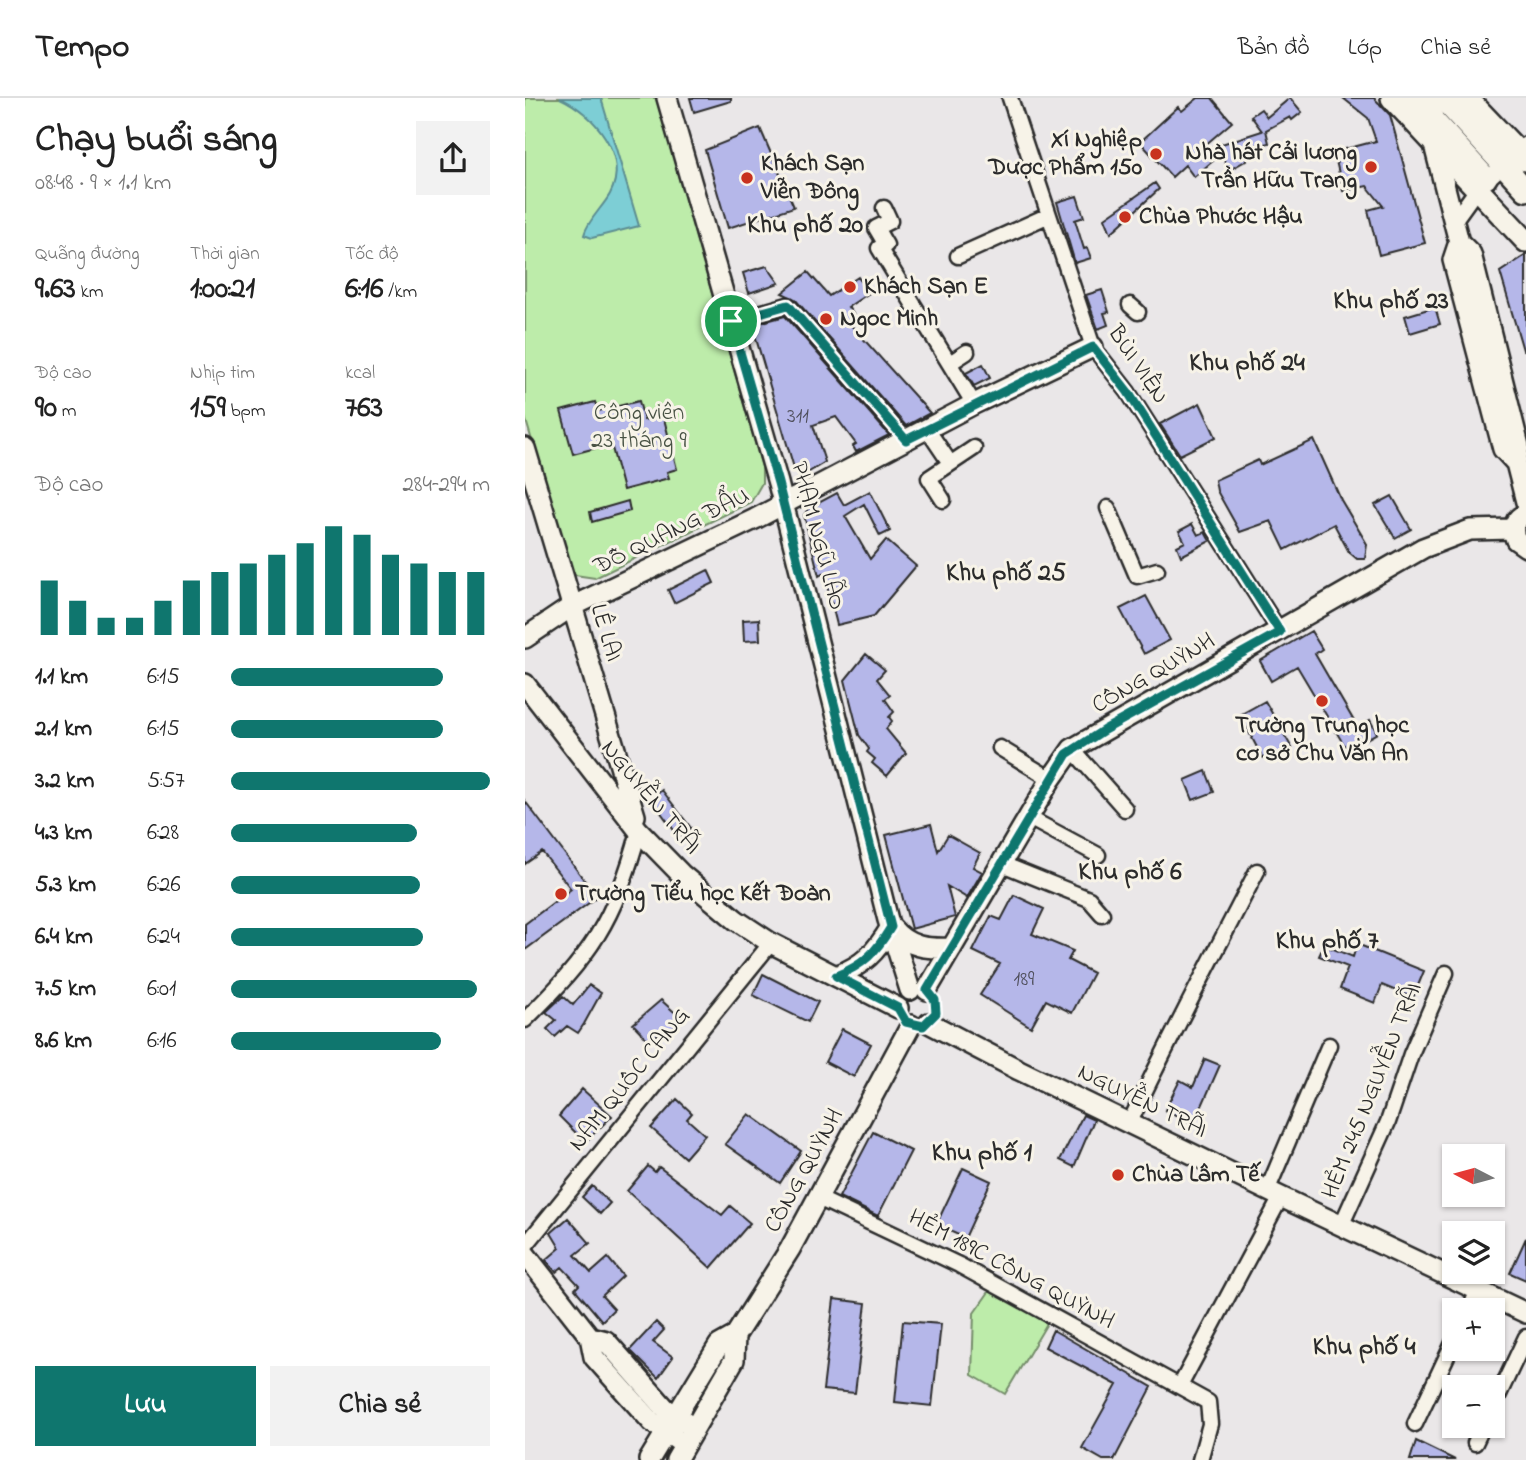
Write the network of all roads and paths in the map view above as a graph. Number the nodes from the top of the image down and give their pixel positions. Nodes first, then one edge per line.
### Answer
1 (667, 98) edge
2 (1010, 98) edge
3 (1392, 98) edge
4 (1413, 98) edge
5 (1443, 98) edge
6 (1467, 98) edge
7 (1432, 108) edge
8 (1433, 141) junction
9 (1506, 165) edge
10 (1526, 190) edge
11 (884, 208) dead end
12 (1049, 215) junction
13 (1454, 221) junction
14 (1526, 221) edge
15 (1526, 241) edge
16 (958, 256) dead end
17 (731, 321) junction
18 (1093, 347) junction
19 (967, 352) dead end
20 (950, 363) junction
21 (974, 404) junction
22 (927, 429) junction
23 (906, 440) junction
24 (525, 448) edge
25 (974, 448) dead end
26 (950, 463) junction
27 (943, 500) dead end
28 (1526, 502) edge
29 (784, 505) junction
30 (1108, 508) dead end
31 (1526, 513) edge
32 (1513, 529) junction
33 (1526, 547) edge
34 (1157, 570) dead end
35 (571, 607) junction
36 (1280, 632) junction
37 (525, 638) edge
38 (525, 684) edge
39 (607, 721) junction
40 (569, 738) junction
41 (1000, 748) dead end
42 (1072, 749) junction
43 (1051, 779) junction
44 (1125, 809) dead end
45 (1029, 818) junction
46 (639, 831) junction
47 (1098, 855) dead end
48 (1002, 864) junction
49 (1257, 871) dead end
50 (1102, 914) dead end
51 (891, 927) junction
52 (771, 943) junction
53 (953, 948) junction
54 (1446, 973) dead end
55 (836, 976) junction
56 (918, 990) junction
57 (898, 1008) junction
58 (525, 1020) edge
59 (920, 1024) junction
60 (1329, 1045) dead end
61 (1130, 1122) junction
62 (1274, 1194) junction
63 (818, 1198) junction
64 (1341, 1226) junction
65 (525, 1246) edge
66 (525, 1254) edge
67 (1478, 1290) junction
68 (1475, 1298) edge
69 (1526, 1313) edge
70 (735, 1336) junction
71 (590, 1337) junction
72 (1526, 1338) edge
73 (1445, 1361) edge
74 (1505, 1382) edge
75 (1180, 1386) junction
76 (676, 1416) junction
77 (1415, 1424) dead end
78 (665, 1433) junction
79 (1477, 1438) edge
80 (1475, 1443) dead end
81 (685, 1445) edge
82 (649, 1460) edge
83 (1200, 1460) edge

1 - 17 main road, PHẠM NGŨ LÃO
2 - 12 street, BÙI VIỆN
3 - 8 main road
4 - 7 main road
5 - 9 main road
6 - 9 main road
7 - 8 main road
7 - 9 main road
8 - 9 main road
8 - 13 main road
9 - 10 main road
9 - 13 street
9 - 14 main road
9 - 15 main road
11 - 20 street
12 - 16 street
12 - 18 street, BÙI VIỆN
13 - 28 main road
17 - 23 street
17 - 29 main road, PHẠM NGŨ LÃO
18 - 21 main road, ÐỖ QUANG ÐẨU
18 - 36 street, BÙI VIỆN
19 - 20 street
20 - 21 street
21 - 22 main road, ÐỖ QUANG ÐẨU
22 - 23 main road, ÐỖ QUANG ÐẨU
22 - 26 street
23 - 29 main road, ÐỖ QUANG ÐẨU
24 - 35 main road, LÊ LAI
25 - 26 street
26 - 27 street
29 - 35 main road, ÐỖ QUANG ÐẨU
29 - 51 main road, PHẠM NGŨ LÃO
30 - 34 street
31 - 32 main road
32 - 33 main road
32 - 36 main road, CỐNG QUỲNH
35 - 37 main road, ÐỖ QUANG ÐẨU
35 - 39 main road, LÊ LAI
36 - 42 main road, CỐNG QUỲNH
38 - 40 main road, NGUYỄN TRÃI
39 - 40 main road
39 - 46 main road, LÊ LAI
40 - 46 main road, NGUYỄN TRÃI
41 - 43 street
42 - 43 main road, CỐNG QUỲNH
42 - 44 street
43 - 45 main road, CỐNG QUỲNH
45 - 47 street
45 - 48 main road, CỐNG QUỲNH
46 - 52 main road, NGUYỄN TRÃI
46 - 58 street
48 - 50 street
48 - 53 main road, CỐNG QUỲNH
49 - 61 street
51 - 53 main road
51 - 55 main road
51 - 56 main road, PHẠM NGŨ LÃO
52 - 55 main road, NGUYỄN TRÃI
52 - 65 street, NAM QUỐC CANG
53 - 56 main road, CỐNG QUỲNH
54 - 64 street, HẺM 245 NGUYỄN TRÃI
55 - 57 main road, NGUYỄN TRÃI
56 - 57 main road
56 - 59 main road
57 - 59 main road
59 - 61 main road, NGUYỄN TRÃI
59 - 63 main road, CỐNG QUỲNH
60 - 62 street
61 - 62 main road, NGUYỄN TRÃI
62 - 64 main road, NGUYỄN TRÃI
62 - 75 street
63 - 70 main road, CỐNG QUỲNH
63 - 75 street, HẺM 189C CỐNG QUỲNH
64 - 67 main road, NGUYỄN TRÃI
66 - 71 main road
67 - 68 street
67 - 69 main road, NGUYỄN TRÃI
70 - 76 main road, CỐNG QUỲNH
70 - 81 main road, CỐNG QUỲNH
71 - 76 main road
71 - 78 main road
72 - 74 street
73 - 77 street
75 - 83 street, HẺM 189C CỐNG QUỲNH
76 - 78 main road, CỐNG QUỲNH
76 - 81 main road
78 - 81 main road
78 - 82 main road, CỐNG QUỲNH
79 - 80 street

